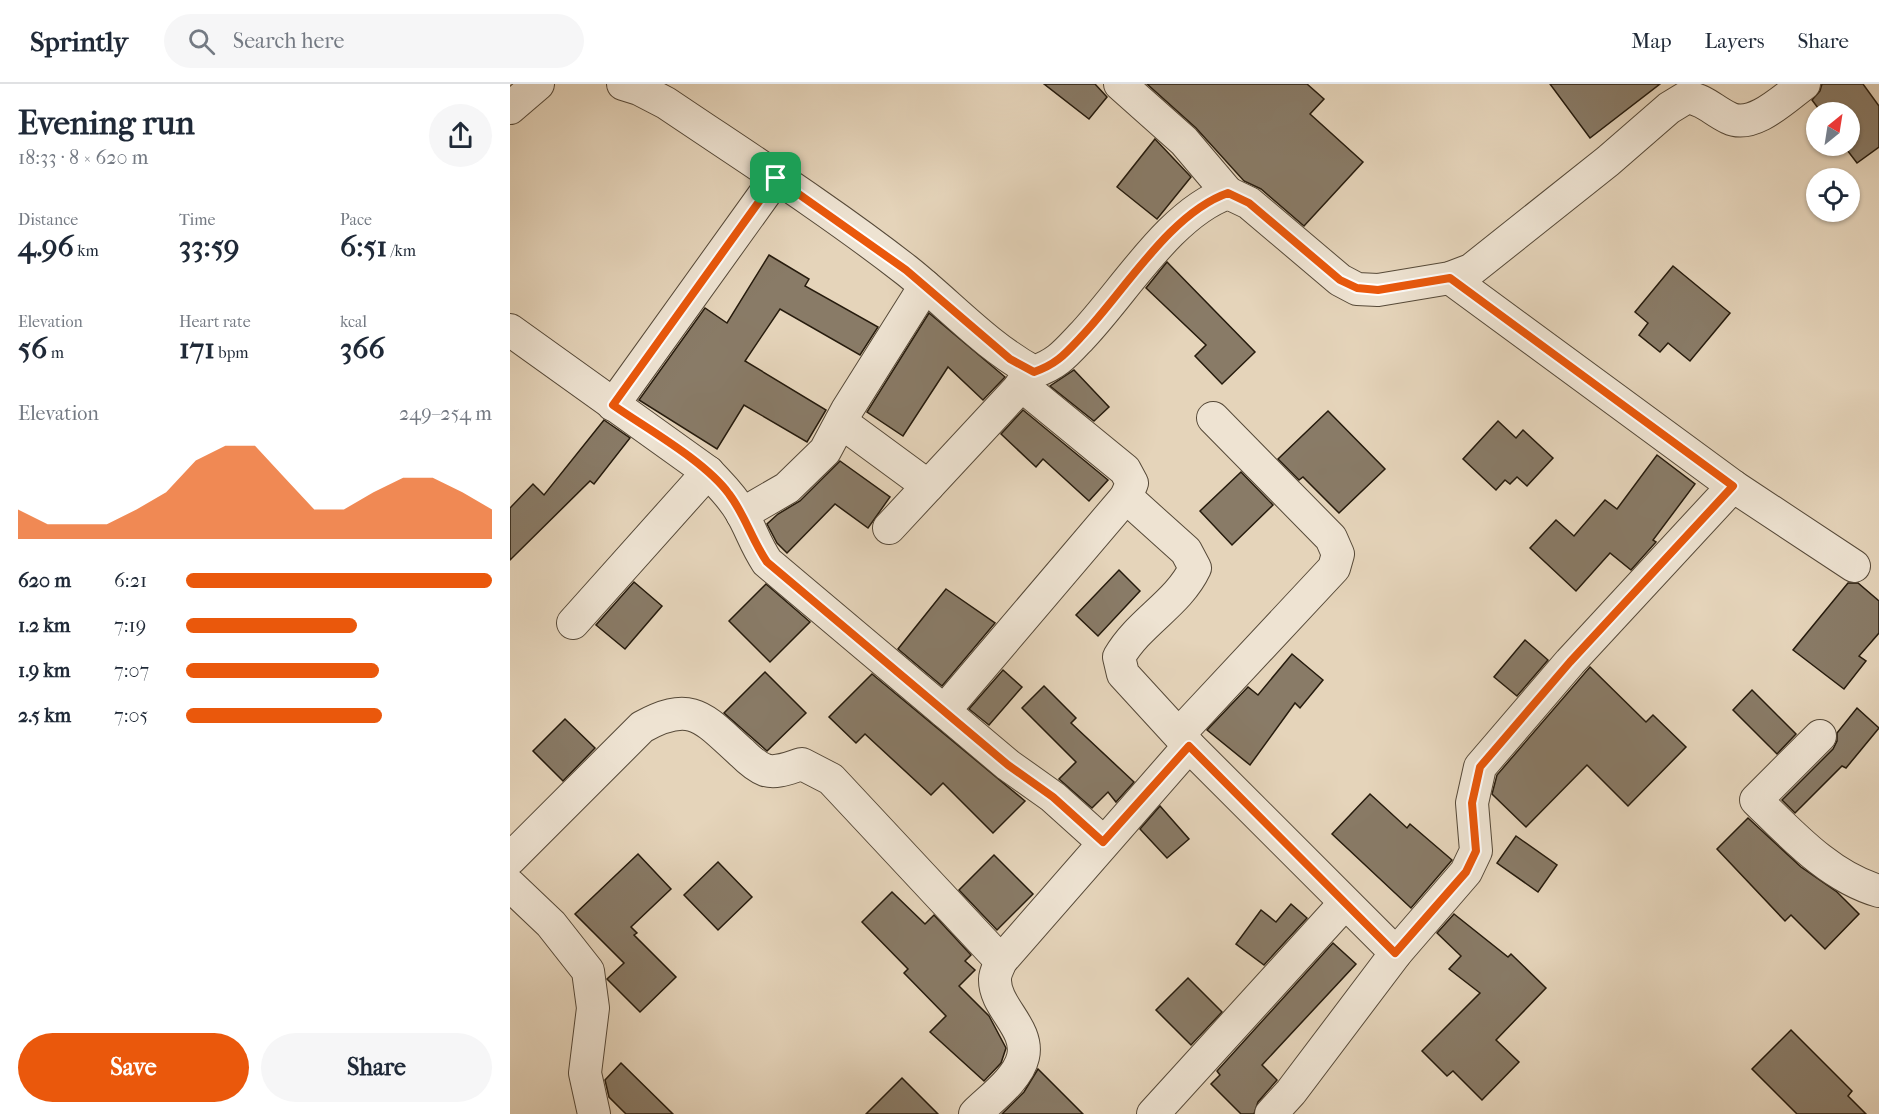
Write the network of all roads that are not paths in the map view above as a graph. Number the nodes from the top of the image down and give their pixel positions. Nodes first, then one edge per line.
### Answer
1 (538, 84) edge
2 (623, 84) edge
3 (1120, 84) edge
4 (1804, 84) edge
5 (510, 108) edge
6 (776, 178) junction
7 (1228, 193) junction
8 (1450, 278) junction
9 (925, 286) junction
10 (510, 330) edge
11 (1028, 378) junction
12 (613, 405) junction
13 (1213, 418) dead end
14 (841, 422) junction
15 (708, 472) junction
16 (928, 486) junction
17 (1733, 486) junction
18 (1126, 497) junction
19 (742, 514) junction
20 (889, 528) dead end
21 (1854, 566) dead end
22 (573, 623) dead end
23 (945, 711) junction
24 (1820, 736) dead end
25 (1184, 740) junction
26 (1103, 842) junction
27 (511, 880) edge
28 (1879, 891) edge
29 (1345, 903) junction
30 (1395, 953) junction
31 (1001, 961) junction
32 (594, 1114) edge
33 (975, 1114) edge
34 (1153, 1114) edge
35 (1271, 1114) edge

1 - 5 street
2 - 6 street
3 - 7 street
4 - 8 street
6 - 9 street
6 - 12 street
7 - 8 street
7 - 11 street
8 - 17 street
9 - 11 street
9 - 14 street
10 - 12 street
11 - 16 street
11 - 18 street
12 - 15 street
13 - 25 street
14 - 16 street
14 - 19 street
15 - 19 street
15 - 22 street
16 - 20 street
17 - 21 street
17 - 30 street
18 - 23 street
18 - 25 street
19 - 23 street
23 - 26 street
24 - 28 street
25 - 26 street
25 - 29 street
26 - 31 street
27 - 31 street
27 - 32 street
29 - 30 street
29 - 34 street
30 - 35 street
31 - 33 street

